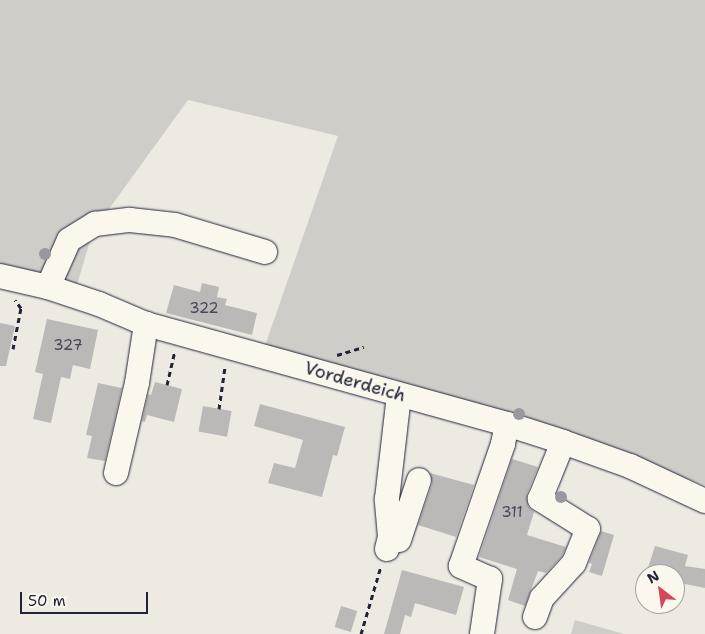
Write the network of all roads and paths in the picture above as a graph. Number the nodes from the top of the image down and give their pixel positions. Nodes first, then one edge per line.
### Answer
1 (265, 252) dead end
2 (0, 276) edge
3 (48, 287) junction
4 (8, 299) dead end
5 (146, 324) junction
6 (179, 334) junction
7 (228, 346) junction
8 (12, 349) dead end
9 (167, 385) dead end
10 (399, 395) junction
11 (219, 409) dead end
12 (507, 424) junction
13 (563, 442) junction
14 (116, 473) dead end
15 (419, 480) dead end
16 (705, 501) edge
17 (393, 544) junction
18 (535, 617) dead end
19 (361, 634) edge
20 (482, 634) edge

1 - 3 street
2 - 3 street, Vorderdeich
3 - 5 street, Vorderdeich
4 - 8 path
5 - 6 street, Vorderdeich
5 - 14 street
6 - 7 street, Vorderdeich
6 - 9 path
7 - 10 street, Vorderdeich
7 - 11 path
10 - 12 street, Vorderdeich
10 - 17 street
12 - 13 street, Vorderdeich
12 - 20 street
13 - 16 street, Vorderdeich
13 - 18 street
15 - 17 street
17 - 19 path

